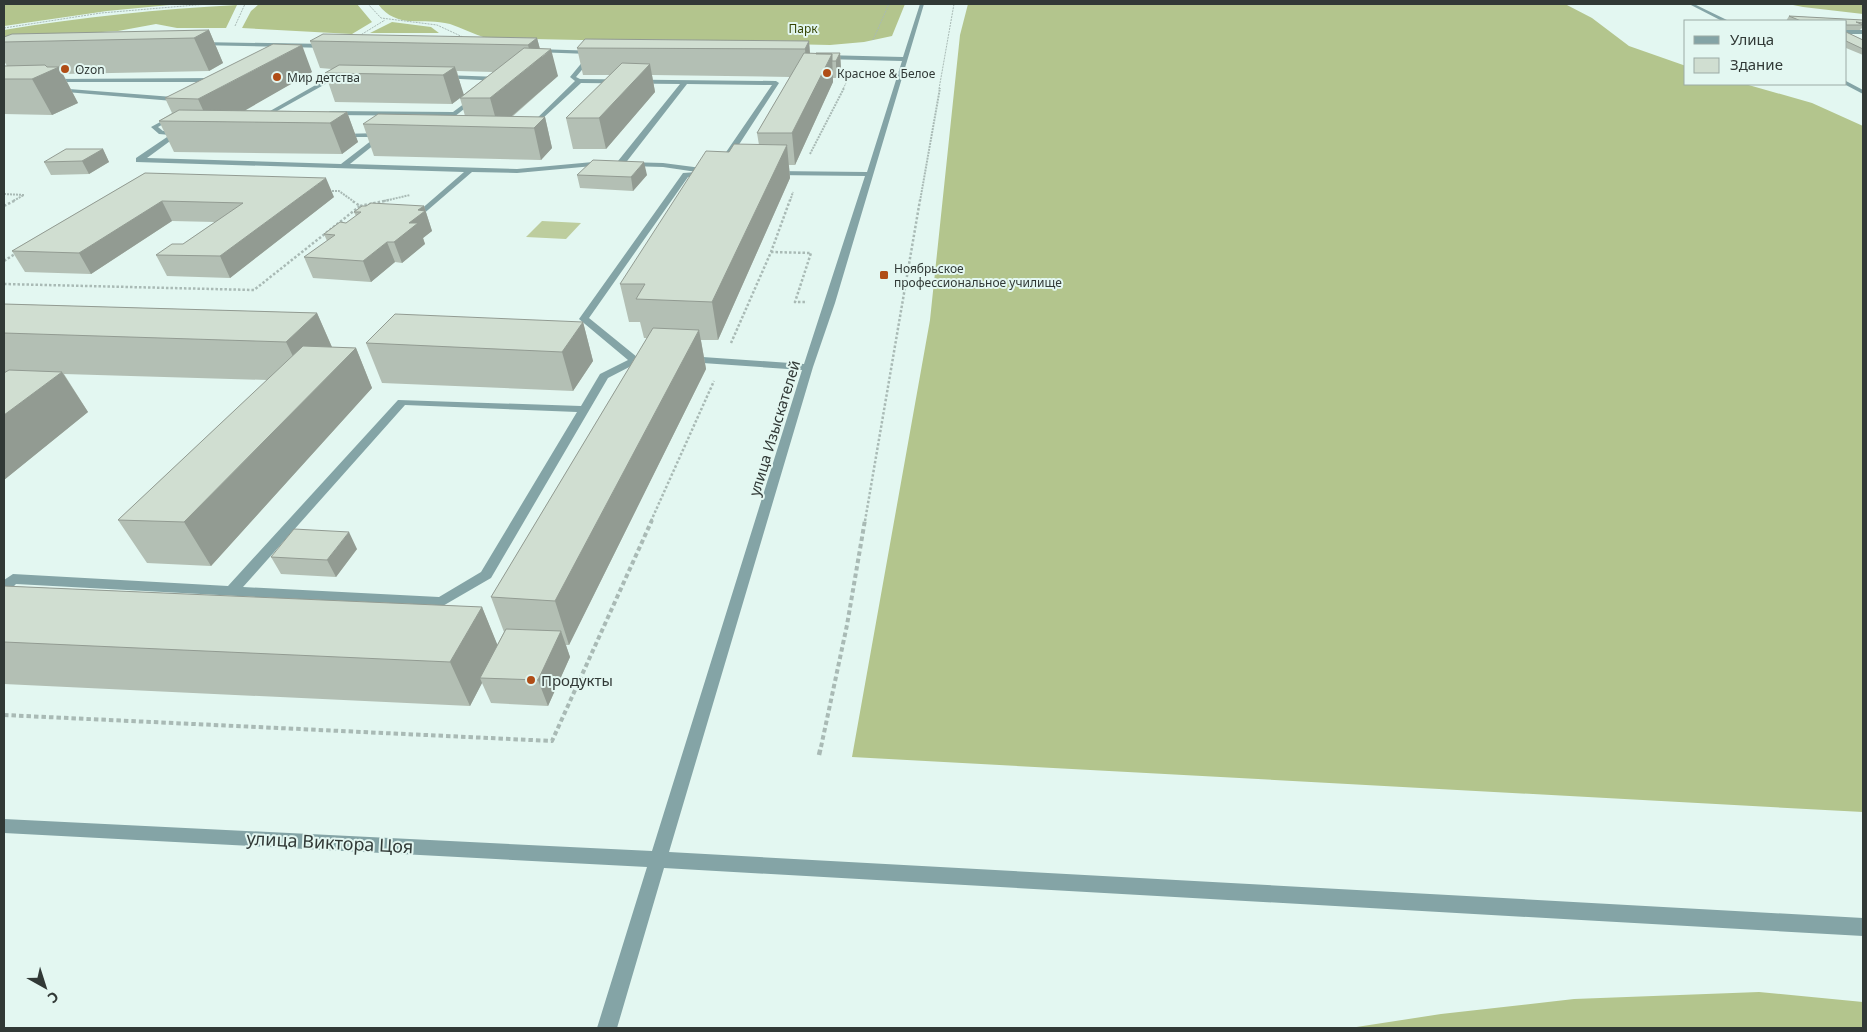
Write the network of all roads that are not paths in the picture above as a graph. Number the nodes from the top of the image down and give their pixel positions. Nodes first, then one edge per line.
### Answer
1 (922, 4) edge
2 (1691, 4) edge
3 (1724, 20) edge
4 (1847, 32) edge
5 (1863, 32) edge
6 (187, 44) dead end
7 (311, 45) junction
8 (336, 46) dead end
9 (534, 51) edge
10 (593, 52) junction
11 (603, 52) dead end
12 (293, 55) dead end
13 (820, 57) edge
14 (906, 59) junction
15 (346, 76) edge
16 (434, 77) edge
17 (224, 80) edge
18 (46, 81) edge
19 (579, 81) junction
20 (685, 82) junction
21 (494, 84) edge
22 (1847, 84) edge
23 (52, 89) edge
24 (1863, 92) edge
25 (478, 96) edge
26 (173, 99) edge
27 (324, 113) edge
28 (179, 114) edge
29 (455, 114) junction
30 (250, 124) edge
31 (434, 130) dead end
32 (178, 133) junction
33 (187, 133) edge
34 (336, 135) edge
35 (383, 136) junction
36 (392, 136) edge
37 (521, 137) edge
38 (621, 163) junction
39 (342, 166) junction
40 (470, 170) junction
41 (717, 172) junction
42 (726, 172) edge
43 (763, 172) edge
44 (870, 174) junction
45 (414, 220) edge
46 (659, 358) edge
47 (676, 358) edge
48 (635, 360) junction
49 (808, 367) junction
50 (584, 409) junction
51 (7, 582) edge
52 (231, 591) junction
53 (4, 826) edge
54 (656, 861) junction
55 (1863, 927) edge
56 (607, 1028) edge

1 - 14 street, улица Изыскателей
2 - 3 street
4 - 5 street
6 - 7 street
7 - 8 street
7 - 12 street
9 - 10 street
10 - 11 street
10 - 19 street
13 - 14 street
14 - 44 street, улица Изыскателей
15 - 30 street
16 - 21 street
17 - 18 street
19 - 20 street
19 - 37 street
20 - 38 street
20 - 41 street
22 - 24 street
23 - 26 street
25 - 29 street
27 - 29 street
28 - 32 street
29 - 31 street
32 - 33 street
32 - 39 street
34 - 35 street
35 - 36 street
35 - 39 street
38 - 40 street
38 - 41 street
39 - 40 street
40 - 45 street
41 - 42 street
41 - 48 street
43 - 44 street
44 - 49 street, улица Изыскателей
46 - 48 street
47 - 49 street
48 - 50 street
49 - 54 street, улица Изыскателей
50 - 52 street
50 - 52 street
51 - 52 street
53 - 54 street, улица Виктора Цоя
54 - 55 street, улица Виктора Цоя
54 - 56 street, улица Изыскателей

